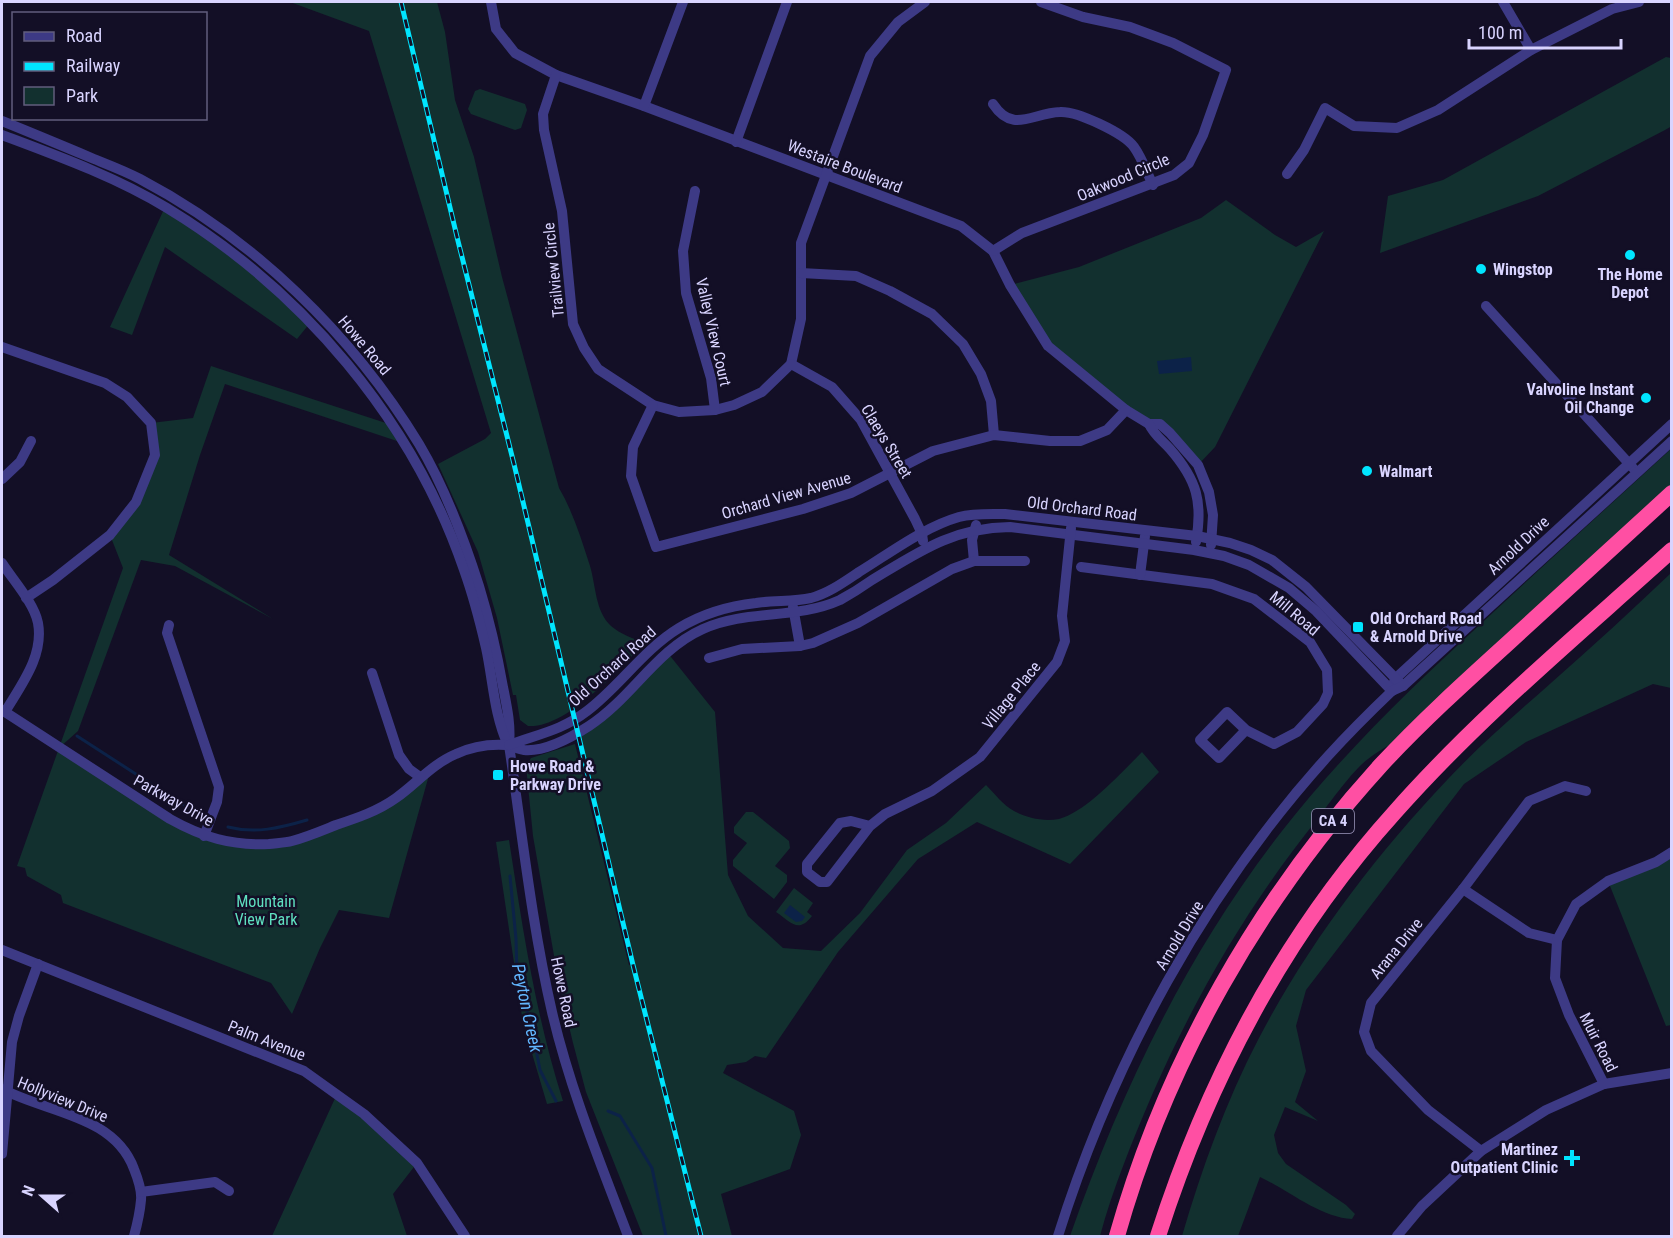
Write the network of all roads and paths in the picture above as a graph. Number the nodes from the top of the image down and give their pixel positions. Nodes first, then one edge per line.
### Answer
1 (491, 2) edge
2 (683, 2) edge
3 (787, 2) edge
4 (925, 2) edge
5 (1041, 2) edge
6 (1503, 2) edge
7 (1639, 2) edge
8 (1531, 50) junction
9 (556, 75) junction
10 (993, 104) dead end
11 (644, 106) junction
12 (2, 121) edge
13 (2, 135) edge
14 (736, 142) junction
15 (1287, 174) dead end
16 (826, 175) junction
17 (1153, 185) junction
18 (695, 191) dead end
19 (993, 251) junction
20 (801, 273) junction
21 (1486, 306) dead end
22 (2, 346) edge
23 (790, 364) junction
24 (653, 405) junction
25 (715, 410) junction
26 (1126, 410) junction
27 (1149, 424) junction
28 (1671, 424) edge
29 (994, 435) junction
30 (31, 441) dead end
31 (1671, 441) edge
32 (1629, 463) junction
33 (1637, 472) junction
34 (890, 474) junction
35 (2, 479) edge
36 (1671, 493) edge
37 (981, 514) junction
38 (1071, 521) junction
39 (974, 530) junction
40 (1146, 530) junction
41 (922, 534) junction
42 (1070, 534) junction
43 (1197, 537) junction
44 (1213, 539) junction
45 (1144, 543) junction
46 (1194, 550) junction
47 (1671, 550) edge
48 (1210, 553) junction
49 (913, 555) junction
50 (974, 561) junction
51 (1025, 561) dead end
52 (2, 563) edge
53 (1081, 567) dead end
54 (1140, 575) junction
55 (26, 598) junction
56 (791, 601) junction
57 (794, 614) junction
58 (169, 626) dead end
59 (800, 646) junction
60 (709, 658) dead end
61 (372, 673) dead end
62 (1400, 682) junction
63 (1392, 691) junction
64 (3, 711) edge
65 (1245, 730) dead end
66 (508, 745) junction
67 (420, 777) junction
68 (1586, 791) dead end
69 (870, 826) junction
70 (204, 836) junction
71 (1671, 852) edge
72 (1463, 889) junction
73 (1557, 940) junction
74 (2, 950) edge
75 (38, 964) junction
76 (1671, 1073) edge
77 (1604, 1084) junction
78 (4, 1091) edge
79 (1481, 1151) junction
80 (2, 1154) edge
81 (229, 1191) dead end
82 (141, 1192) junction
83 (134, 1236) edge
84 (465, 1236) edge
85 (628, 1236) edge
86 (1058, 1236) edge
87 (1117, 1236) edge
88 (1158, 1236) edge
89 (1397, 1236) edge

1 - 9 street, Westaire Boulevard
2 - 11 street
3 - 14 street
4 - 16 street
5 - 17 street, Oakwood Circle
6 - 8 street
7 - 8 street
8 - 15 street
9 - 11 street, Westaire Boulevard
9 - 24 street, Trailview Circle
10 - 17 street
11 - 14 street, Westaire Boulevard
12 - 66 street, Howe Road
13 - 66 street, Howe Road
14 - 16 street, Westaire Boulevard
16 - 19 street, Westaire Boulevard
16 - 20 street
17 - 19 street, Oakwood Circle
18 - 25 street, Valley View Court
19 - 26 street, Westaire Boulevard
20 - 23 street
20 - 29 street
21 - 32 street
22 - 55 street
23 - 25 street, Trailview Circle
23 - 34 street, Claeys Street
24 - 25 street, Trailview Circle
24 - 34 street, Orchard View Avenue
26 - 27 street, Westaire Boulevard
26 - 29 street, Orchard View Avenue
27 - 43 street, Westaire Boulevard
27 - 44 street, Westaire Boulevard
28 - 32 street, Arnold Drive
29 - 34 street, Orchard View Avenue
30 - 35 street
31 - 33 street, Arnold Drive
32 - 33 street
32 - 62 street, Arnold Drive
33 - 62 street, Arnold Drive
34 - 41 street, Claeys Street
36 - 87 highway, CA 4
37 - 38 street, Old Orchard Road
37 - 39 street
37 - 41 street, Old Orchard Road
38 - 40 street, Old Orchard Road
38 - 42 street, Village Place
39 - 42 street, Old Orchard Road
39 - 49 street, Old Orchard Road
39 - 50 street
40 - 43 street, Old Orchard Road
40 - 45 street
41 - 49 street
41 - 56 street, Old Orchard Road
42 - 45 street, Old Orchard Road
42 - 69 street, Village Place
43 - 44 street, Old Orchard Road
43 - 46 street, Westaire Boulevard
44 - 48 street, Westaire Boulevard
44 - 62 street, Old Orchard Road
45 - 46 street, Old Orchard Road
45 - 54 street
46 - 48 street, Old Orchard Road
47 - 88 highway, CA 4
48 - 63 street, Old Orchard Road
49 - 57 street, Old Orchard Road
50 - 51 street
50 - 59 street
52 - 55 street
53 - 54 street, Mill Road
54 - 65 street, Mill Road
55 - 64 street
56 - 57 street
56 - 66 street, Old Orchard Road
57 - 59 street
57 - 66 street, Old Orchard Road
58 - 70 street
59 - 60 street
61 - 67 street
62 - 63 street, Arnold Drive
63 - 86 street, Arnold Drive
64 - 70 street, Parkway Drive
66 - 67 street, Parkway Drive
66 - 85 street, Howe Road
67 - 70 street, Parkway Drive
68 - 72 street, Arana Drive
69 - 69 street, Village Place
71 - 73 street, Muir Road
72 - 73 street
72 - 79 street, Arana Drive
73 - 77 street, Muir Road
74 - 75 street, Palm Avenue
75 - 78 street
75 - 84 street, Palm Avenue
76 - 77 street
77 - 79 street, Muir Road
78 - 80 street
78 - 82 street, Hollyview Drive
79 - 89 street, Muir Road
81 - 82 street
82 - 83 street, Hollyview Drive

